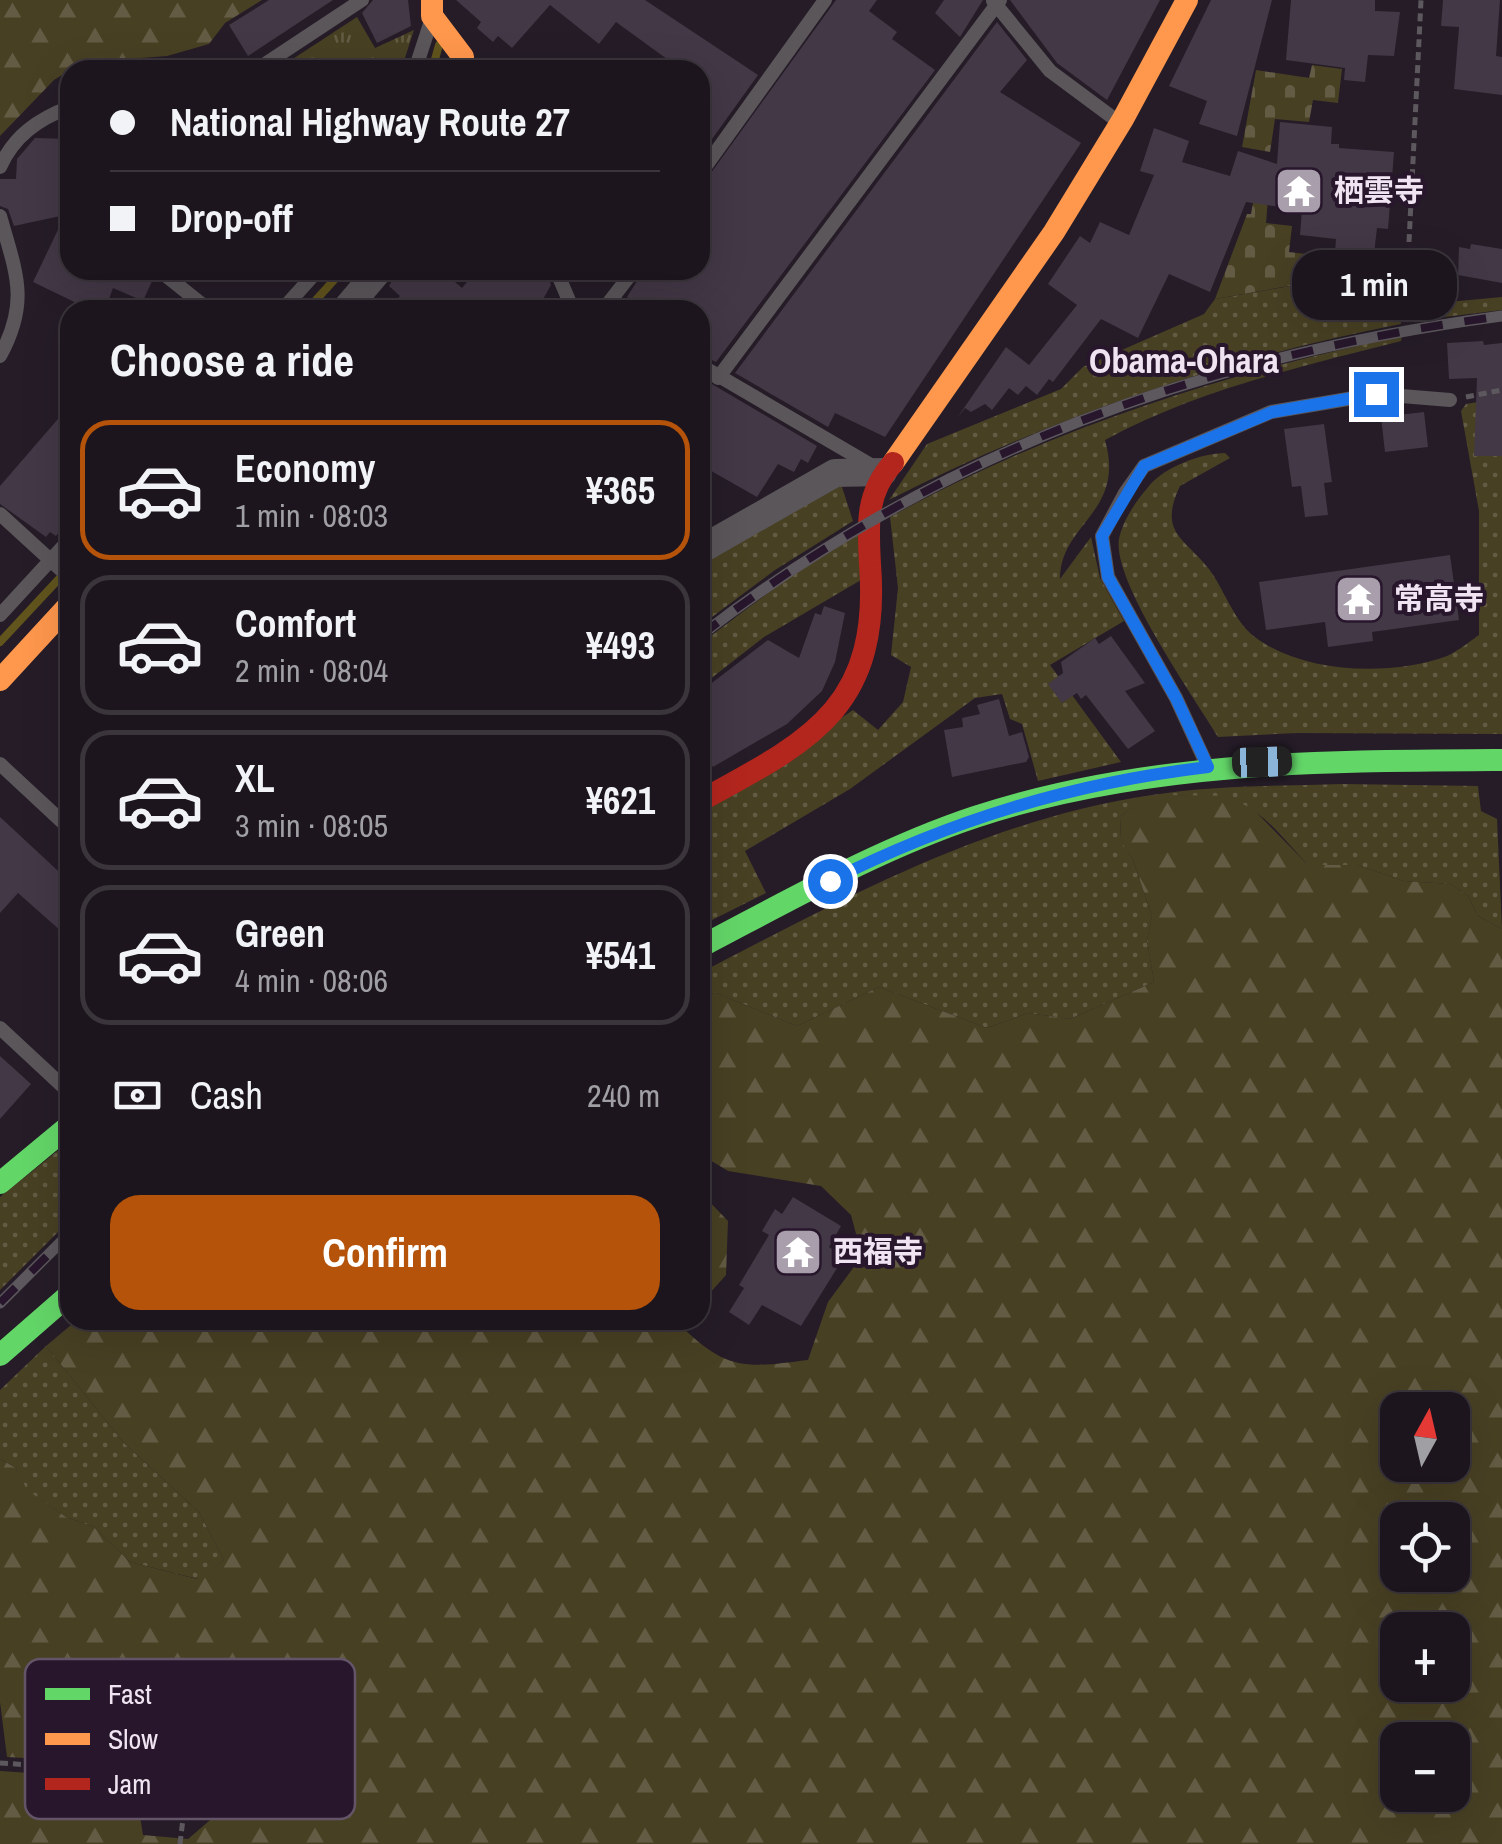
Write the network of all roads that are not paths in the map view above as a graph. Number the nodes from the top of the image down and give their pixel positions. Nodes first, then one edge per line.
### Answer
1 (362, 0) edge
2 (826, 0) edge
3 (1187, 0) edge
4 (997, 2) edge
5 (449, 39) edge
6 (271, 60) edge
7 (425, 60) edge
8 (60, 112) edge
9 (1123, 124) junction
10 (710, 160) edge
11 (0, 167) edge
12 (0, 216) edge
13 (172, 280) edge
14 (309, 280) edge
15 (197, 300) edge
16 (291, 300) edge
17 (0, 356) edge
18 (710, 372) edge
19 (718, 378) junction
20 (1450, 400) road end
21 (884, 472) junction
22 (0, 514) edge
23 (710, 544) edge
24 (60, 569) edge
25 (0, 615) edge
26 (60, 615) edge
27 (0, 680) edge
28 (1502, 760) edge
29 (0, 764) edge
30 (1208, 767) junction
31 (710, 795) edge
32 (60, 819) edge
33 (710, 942) edge
34 (0, 1028) edge
35 (60, 1084) edge
36 (60, 1133) edge
37 (0, 1183) edge
38 (60, 1303) edge
39 (0, 1355) edge

1 - 6 lane
2 - 10 lane
3 - 9 main road
4 - 9 lane
4 - 19 lane
5 - 7 lane
8 - 11 lane
9 - 21 main road
12 - 17 lane
13 - 15 lane
14 - 16 lane
18 - 19 lane
19 - 21 lane
20 - 30 lane
21 - 23 street
21 - 31 main road
22 - 24 lane
24 - 25 lane
26 - 27 main road
28 - 30 main road
29 - 32 lane
30 - 33 main road
34 - 35 lane
36 - 37 main road
38 - 39 main road

